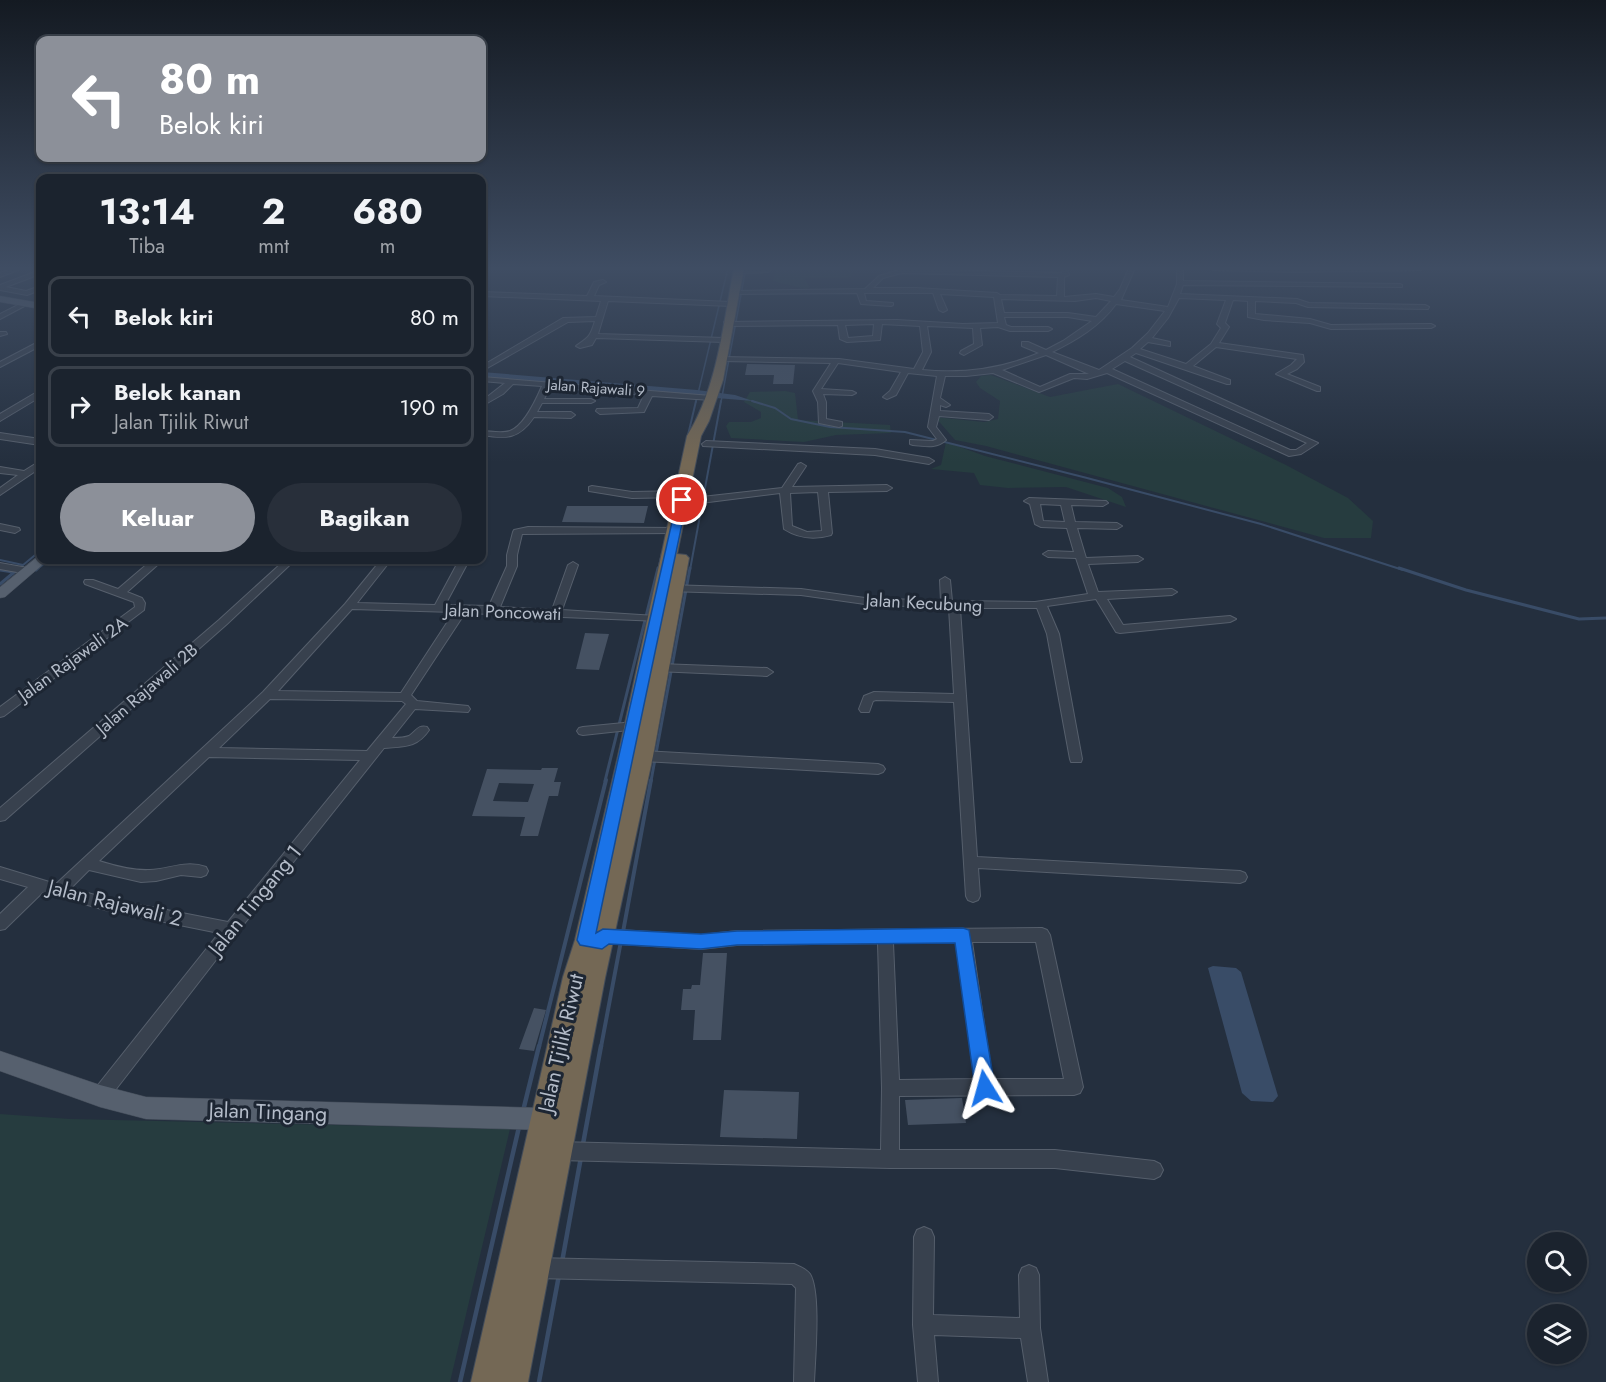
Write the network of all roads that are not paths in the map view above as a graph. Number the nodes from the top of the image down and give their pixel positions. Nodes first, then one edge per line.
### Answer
1 (545, 332) edge
2 (595, 332) edge
3 (725, 332) edge
4 (843, 332) edge
5 (877, 332) edge
6 (924, 332) edge
7 (977, 332) edge
8 (1080, 332) edge
9 (1152, 332) edge
10 (1222, 332) edge
11 (1026, 333) dead end
12 (594, 336) junction
13 (1147, 339) junction
14 (724, 340) junction
15 (1025, 344) dead end
16 (1167, 344) dead end
17 (36, 345) edge
18 (1214, 345) junction
19 (580, 346) dead end
20 (1136, 350) junction
21 (1048, 351) junction
22 (964, 353) dead end
23 (1125, 358) junction
24 (721, 359) junction
25 (836, 361) junction
26 (0, 365) edge
27 (486, 367) edge
28 (1187, 367) junction
29 (992, 369) junction
30 (1105, 369) junction
31 (906, 370) junction
32 (917, 371) junction
33 (942, 373) junction
34 (1095, 373) junction
35 (486, 380) edge
36 (511, 382) junction
37 (1227, 382) dead end
38 (547, 384) junction
39 (597, 388) junction
40 (1317, 389) dead end
41 (817, 391) junction
42 (649, 392) junction
43 (852, 393) dead end
44 (712, 394) junction
45 (36, 396) edge
46 (887, 397) dead end
47 (936, 399) junction
48 (540, 400) junction
49 (486, 401) edge
50 (946, 405) dead end
51 (600, 411) dead end
52 (935, 413) junction
53 (530, 414) junction
54 (571, 414) dead end
55 (989, 417) dead end
56 (0, 418) edge
57 (839, 424) dead end
58 (486, 433) edge
59 (704, 435) junction
60 (0, 436) edge
61 (36, 441) edge
62 (913, 442) dead end
63 (929, 461) dead end
64 (801, 466) dead end
65 (36, 467) edge
66 (0, 470) edge
67 (27, 474) junction
68 (887, 488) dead end
69 (592, 489) dead end
70 (785, 490) junction
71 (823, 490) junction
72 (0, 492) edge
73 (688, 497) junction
74 (1065, 502) junction
75 (1103, 503) dead end
76 (1071, 526) junction
77 (1117, 526) dead end
78 (0, 527) edge
79 (15, 530) dead end
80 (675, 530) junction
81 (1048, 554) dead end
82 (1080, 558) junction
83 (1138, 559) dead end
84 (36, 563) edge
85 (153, 564) edge
86 (286, 564) edge
87 (383, 564) edge
88 (573, 565) dead end
89 (0, 566) edge
90 (461, 566) dead end
91 (21, 570) junction
92 (945, 580) dead end
93 (89, 582) dead end
94 (669, 589) junction
95 (1172, 592) dead end
96 (120, 593) junction
97 (0, 594) edge
98 (1097, 595) junction
99 (1041, 604) junction
100 (951, 605) junction
101 (349, 606) junction
102 (438, 609) junction
103 (461, 610) junction
104 (493, 610) junction
105 (556, 613) junction
106 (657, 619) junction
107 (1230, 619) dead end
108 (660, 668) junction
109 (767, 672) dead end
110 (267, 695) junction
111 (959, 698) junction
112 (408, 701) junction
113 (464, 709) dead end
114 (865, 709) dead end
115 (0, 713) edge
116 (634, 726) junction
117 (423, 730) dead end
118 (583, 731) dead end
119 (376, 750) junction
120 (206, 753) junction
121 (643, 756) junction
122 (1076, 759) dead end
123 (878, 769) dead end
124 (0, 816) edge
125 (970, 862) junction
126 (87, 864) junction
127 (201, 871) dead end
128 (0, 873) edge
129 (1240, 877) dead end
130 (41, 884) junction
131 (59, 890) junction
132 (973, 896) dead end
133 (0, 924) edge
134 (231, 929) junction
135 (885, 936) junction
136 (963, 936) junction
137 (597, 939) junction
138 (0, 1061) edge
139 (891, 1088) junction
140 (985, 1088) junction
141 (100, 1096) junction
142 (544, 1119) junction
143 (557, 1151) junction
144 (890, 1159) junction
145 (1154, 1170) dead end
146 (924, 1237) dead end
147 (535, 1268) junction
148 (1029, 1275) dead end
149 (923, 1325) junction
150 (1030, 1328) junction
151 (487, 1382) edge
152 (512, 1382) edge
153 (804, 1382) edge
154 (928, 1382) edge
155 (1038, 1382) edge

1 - 27 street
2 - 12 street
3 - 14 highway, Jalan Tjilik Riwut
4 - 5 street
6 - 32 street
7 - 22 street
8 - 21 street
9 - 13 street
10 - 18 street
11 - 21 street
12 - 14 street
12 - 19 street
13 - 16 street
13 - 20 street
14 - 24 highway, Jalan Tjilik Riwut
15 - 21 street
17 - 26 street
18 - 28 street
18 - 40 street
20 - 23 street
20 - 28 street
21 - 29 street
21 - 34 street
23 - 30 street
23 - 30 street
24 - 25 street
24 - 44 highway, Jalan Tjilik Riwut
25 - 31 street
25 - 41 street
28 - 37 street
29 - 33 street
29 - 34 street
30 - 34 street
31 - 32 street
31 - 46 street
32 - 33 street
33 - 47 street
35 - 36 street, Jalan Rajawali 9
36 - 38 street, Jalan Rajawali 9
36 - 49 street
38 - 39 street, Jalan Rajawali 9
38 - 48 street
39 - 42 street, Jalan Rajawali 9
39 - 48 street
41 - 43 street
41 - 57 street
42 - 44 street, Jalan Rajawali 9
42 - 51 street
44 - 59 highway, Jalan Tjilik Riwut
45 - 56 street
47 - 50 street
47 - 52 street
48 - 53 street
52 - 55 street
52 - 62 street
53 - 54 street
53 - 58 street
59 - 63 street
59 - 73 highway, Jalan Tjilik Riwut
60 - 61 street
64 - 70 street
65 - 67 street
66 - 67 street
67 - 72 street
68 - 71 street
69 - 73 street
70 - 71 street
70 - 71 street
70 - 73 street
73 - 80 highway, Jalan Tjilik Riwut
73 - 94 highway, Jalan Tjilik Riwut
74 - 75 street
74 - 76 street
74 - 76 street
76 - 77 street
76 - 82 street
78 - 79 street
80 - 94 highway, Jalan Tjilik Riwut
80 - 104 street
81 - 82 street
82 - 83 street
82 - 98 street
84 - 91 main road
85 - 96 street, Jalan Rajawali 2A
86 - 124 street, Jalan Rajawali 2B
87 - 101 street
88 - 105 street
89 - 91 street
90 - 102 street
91 - 97 main road
92 - 100 street
93 - 96 street
94 - 100 street, Jalan Kecubung
94 - 106 highway, Jalan Tjilik Riwut
94 - 108 highway, Jalan Tjilik Riwut
95 - 98 street, Jalan Kecubung
96 - 115 street, Jalan Rajawali 2A
98 - 99 street, Jalan Kecubung
98 - 107 street
99 - 100 street, Jalan Kecubung
99 - 122 street
100 - 111 street
101 - 102 street, Jalan Poncowati
101 - 110 street
102 - 103 street, Jalan Poncowati
103 - 104 street, Jalan Poncowati
103 - 112 street, Jalan Tingang 1
104 - 105 street, Jalan Poncowati
105 - 106 street, Jalan Poncowati
106 - 116 highway, Jalan Tjilik Riwut
108 - 109 street
108 - 121 highway, Jalan Tjilik Riwut
110 - 112 street
110 - 120 street
111 - 114 street
111 - 125 street
112 - 113 street
112 - 119 street, Jalan Tingang 1
116 - 118 street
116 - 137 highway, Jalan Tjilik Riwut
117 - 119 street
119 - 120 street
119 - 134 street, Jalan Tingang 1
120 - 126 street
121 - 123 street
121 - 137 highway, Jalan Tjilik Riwut
125 - 129 street
125 - 132 street
126 - 127 street
126 - 131 street
128 - 130 street, Jalan Rajawali 2
130 - 131 street, Jalan Rajawali 2
130 - 133 street
131 - 134 street, Jalan Rajawali 2
134 - 141 street, Jalan Tingang 1
135 - 136 street
135 - 137 street
135 - 139 street
136 - 140 street
136 - 140 street
137 - 142 highway, Jalan Tjilik Riwut
137 - 143 highway, Jalan Tjilik Riwut
138 - 141 main road, Jalan Tingang
139 - 140 street
139 - 144 street
141 - 142 main road, Jalan Tingang
142 - 151 highway, Jalan Tjilik Riwut
143 - 144 street
143 - 147 highway, Jalan Tjilik Riwut
144 - 145 street
146 - 149 street
147 - 152 highway, Jalan Tjilik Riwut
147 - 153 street
148 - 150 street
149 - 150 street
149 - 154 street
150 - 155 street

